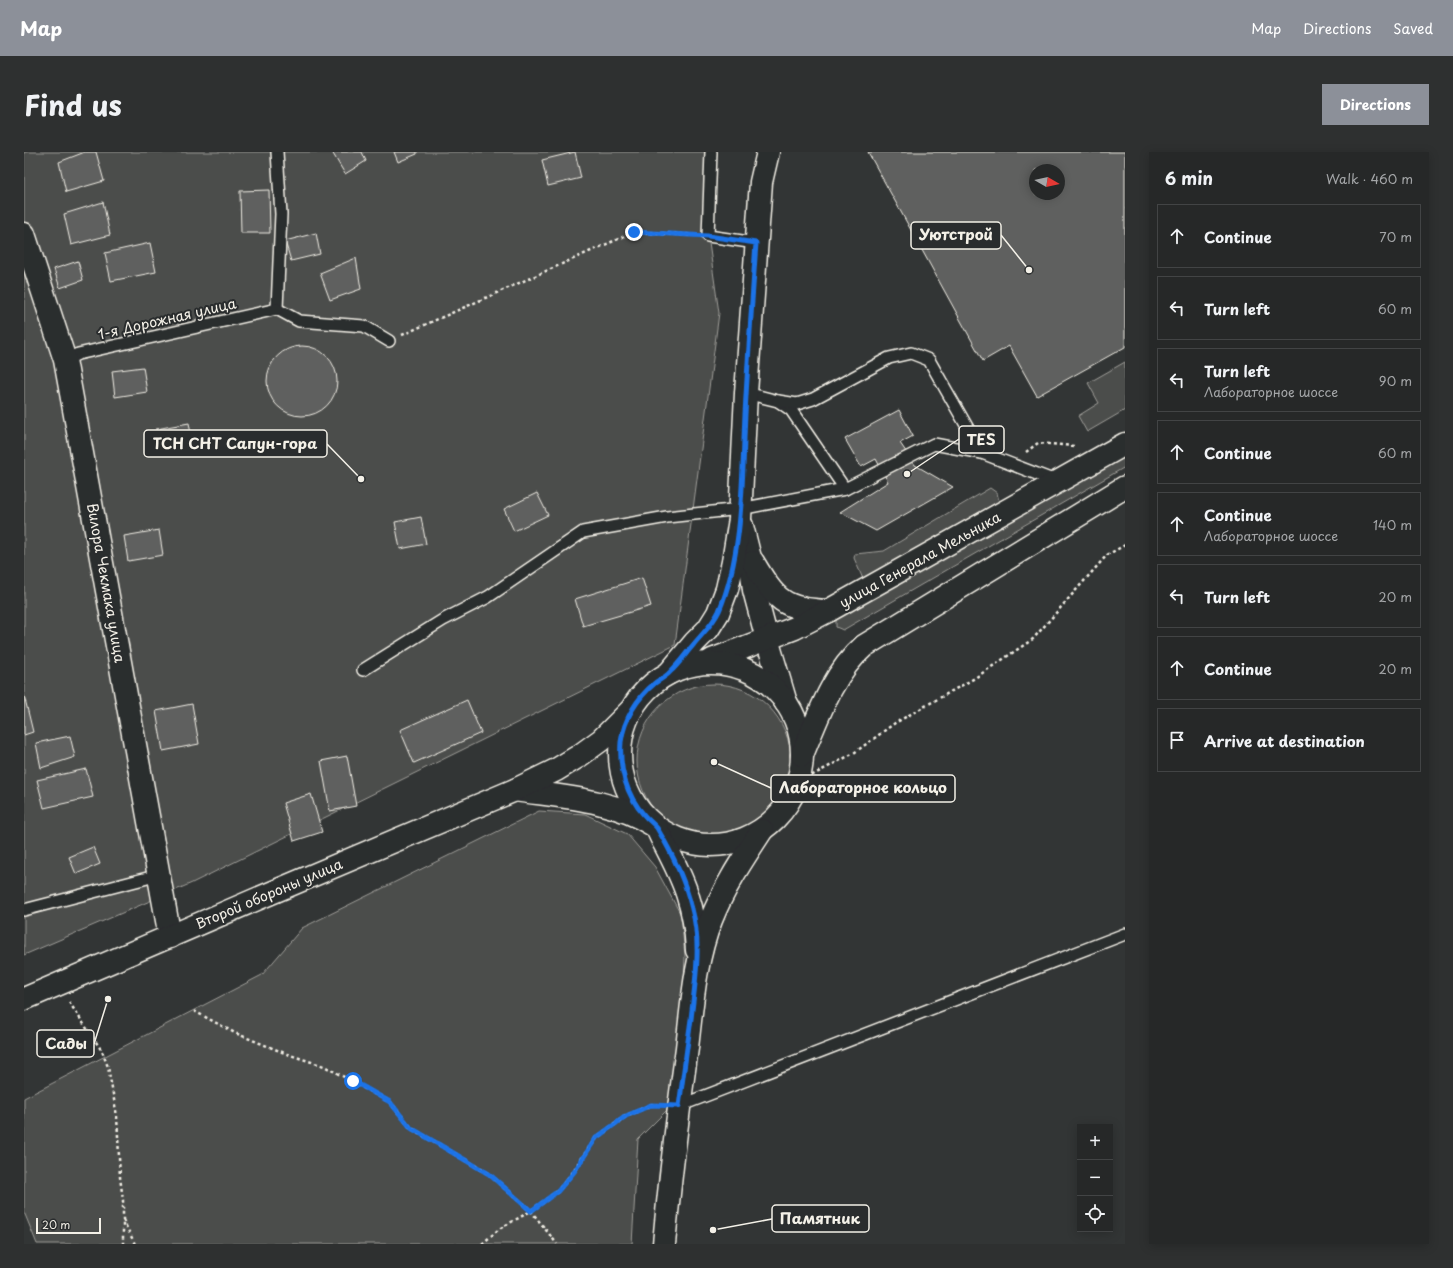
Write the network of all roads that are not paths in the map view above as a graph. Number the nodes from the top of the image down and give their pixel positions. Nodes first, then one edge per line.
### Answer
1 (277, 152) edge
2 (711, 152) edge
3 (768, 152) edge
4 (24, 234) edge
5 (756, 243) junction
6 (278, 309) junction
7 (389, 341) road end
8 (65, 360) junction
9 (746, 393) junction
10 (778, 401) junction
11 (1125, 444) edge
12 (982, 453) junction
13 (1059, 482) junction
14 (1125, 487) edge
15 (845, 490) junction
16 (740, 514) junction
17 (750, 558) junction
18 (828, 611) junction
19 (767, 639) junction
20 (709, 662) junction
21 (363, 670) dead end
22 (669, 673) junction
23 (786, 703) junction
24 (632, 709) junction
25 (802, 755) junction
26 (515, 790) junction
27 (655, 826) junction
28 (763, 829) junction
29 (159, 875) junction
30 (24, 910) edge
31 (1125, 934) edge
32 (170, 937) junction
33 (698, 965) junction
34 (24, 999) edge
35 (679, 1106) junction
36 (664, 1244) edge

1 - 6 lane
2 - 5 lane
3 - 5 main road
4 - 8 main road, Вилора Чекмака улица
5 - 9 main road
6 - 7 lane
6 - 8 lane, 1-я Дорожная улица
8 - 29 main road, Вилора Чекмака улица
9 - 10 lane
9 - 16 main road
10 - 12 lane
10 - 15 lane
11 - 13 main road, улица Генерала Мельника
12 - 13 lane
12 - 15 lane
13 - 18 main road, улица Генерала Мельника
14 - 25 main road
15 - 16 lane
16 - 17 main road
16 - 21 lane
16 - 22 main road
17 - 18 main road
17 - 19 main road
18 - 19 main road, улица Генерала Мельника
19 - 20 main road, улица Генерала Мельника
19 - 23 main road
20 - 22 main road
20 - 23 main road
22 - 24 main road
23 - 25 main road
24 - 26 main road, Второй обороны улица
24 - 27 main road
25 - 28 main road
26 - 27 main road
26 - 32 main road, Второй обороны улица
27 - 28 main road
27 - 33 main road
28 - 33 main road
29 - 30 lane
29 - 32 main road, Вилора Чекмака улица
31 - 35 lane
32 - 34 main road, Второй обороны улица
33 - 35 main road
35 - 36 main road

